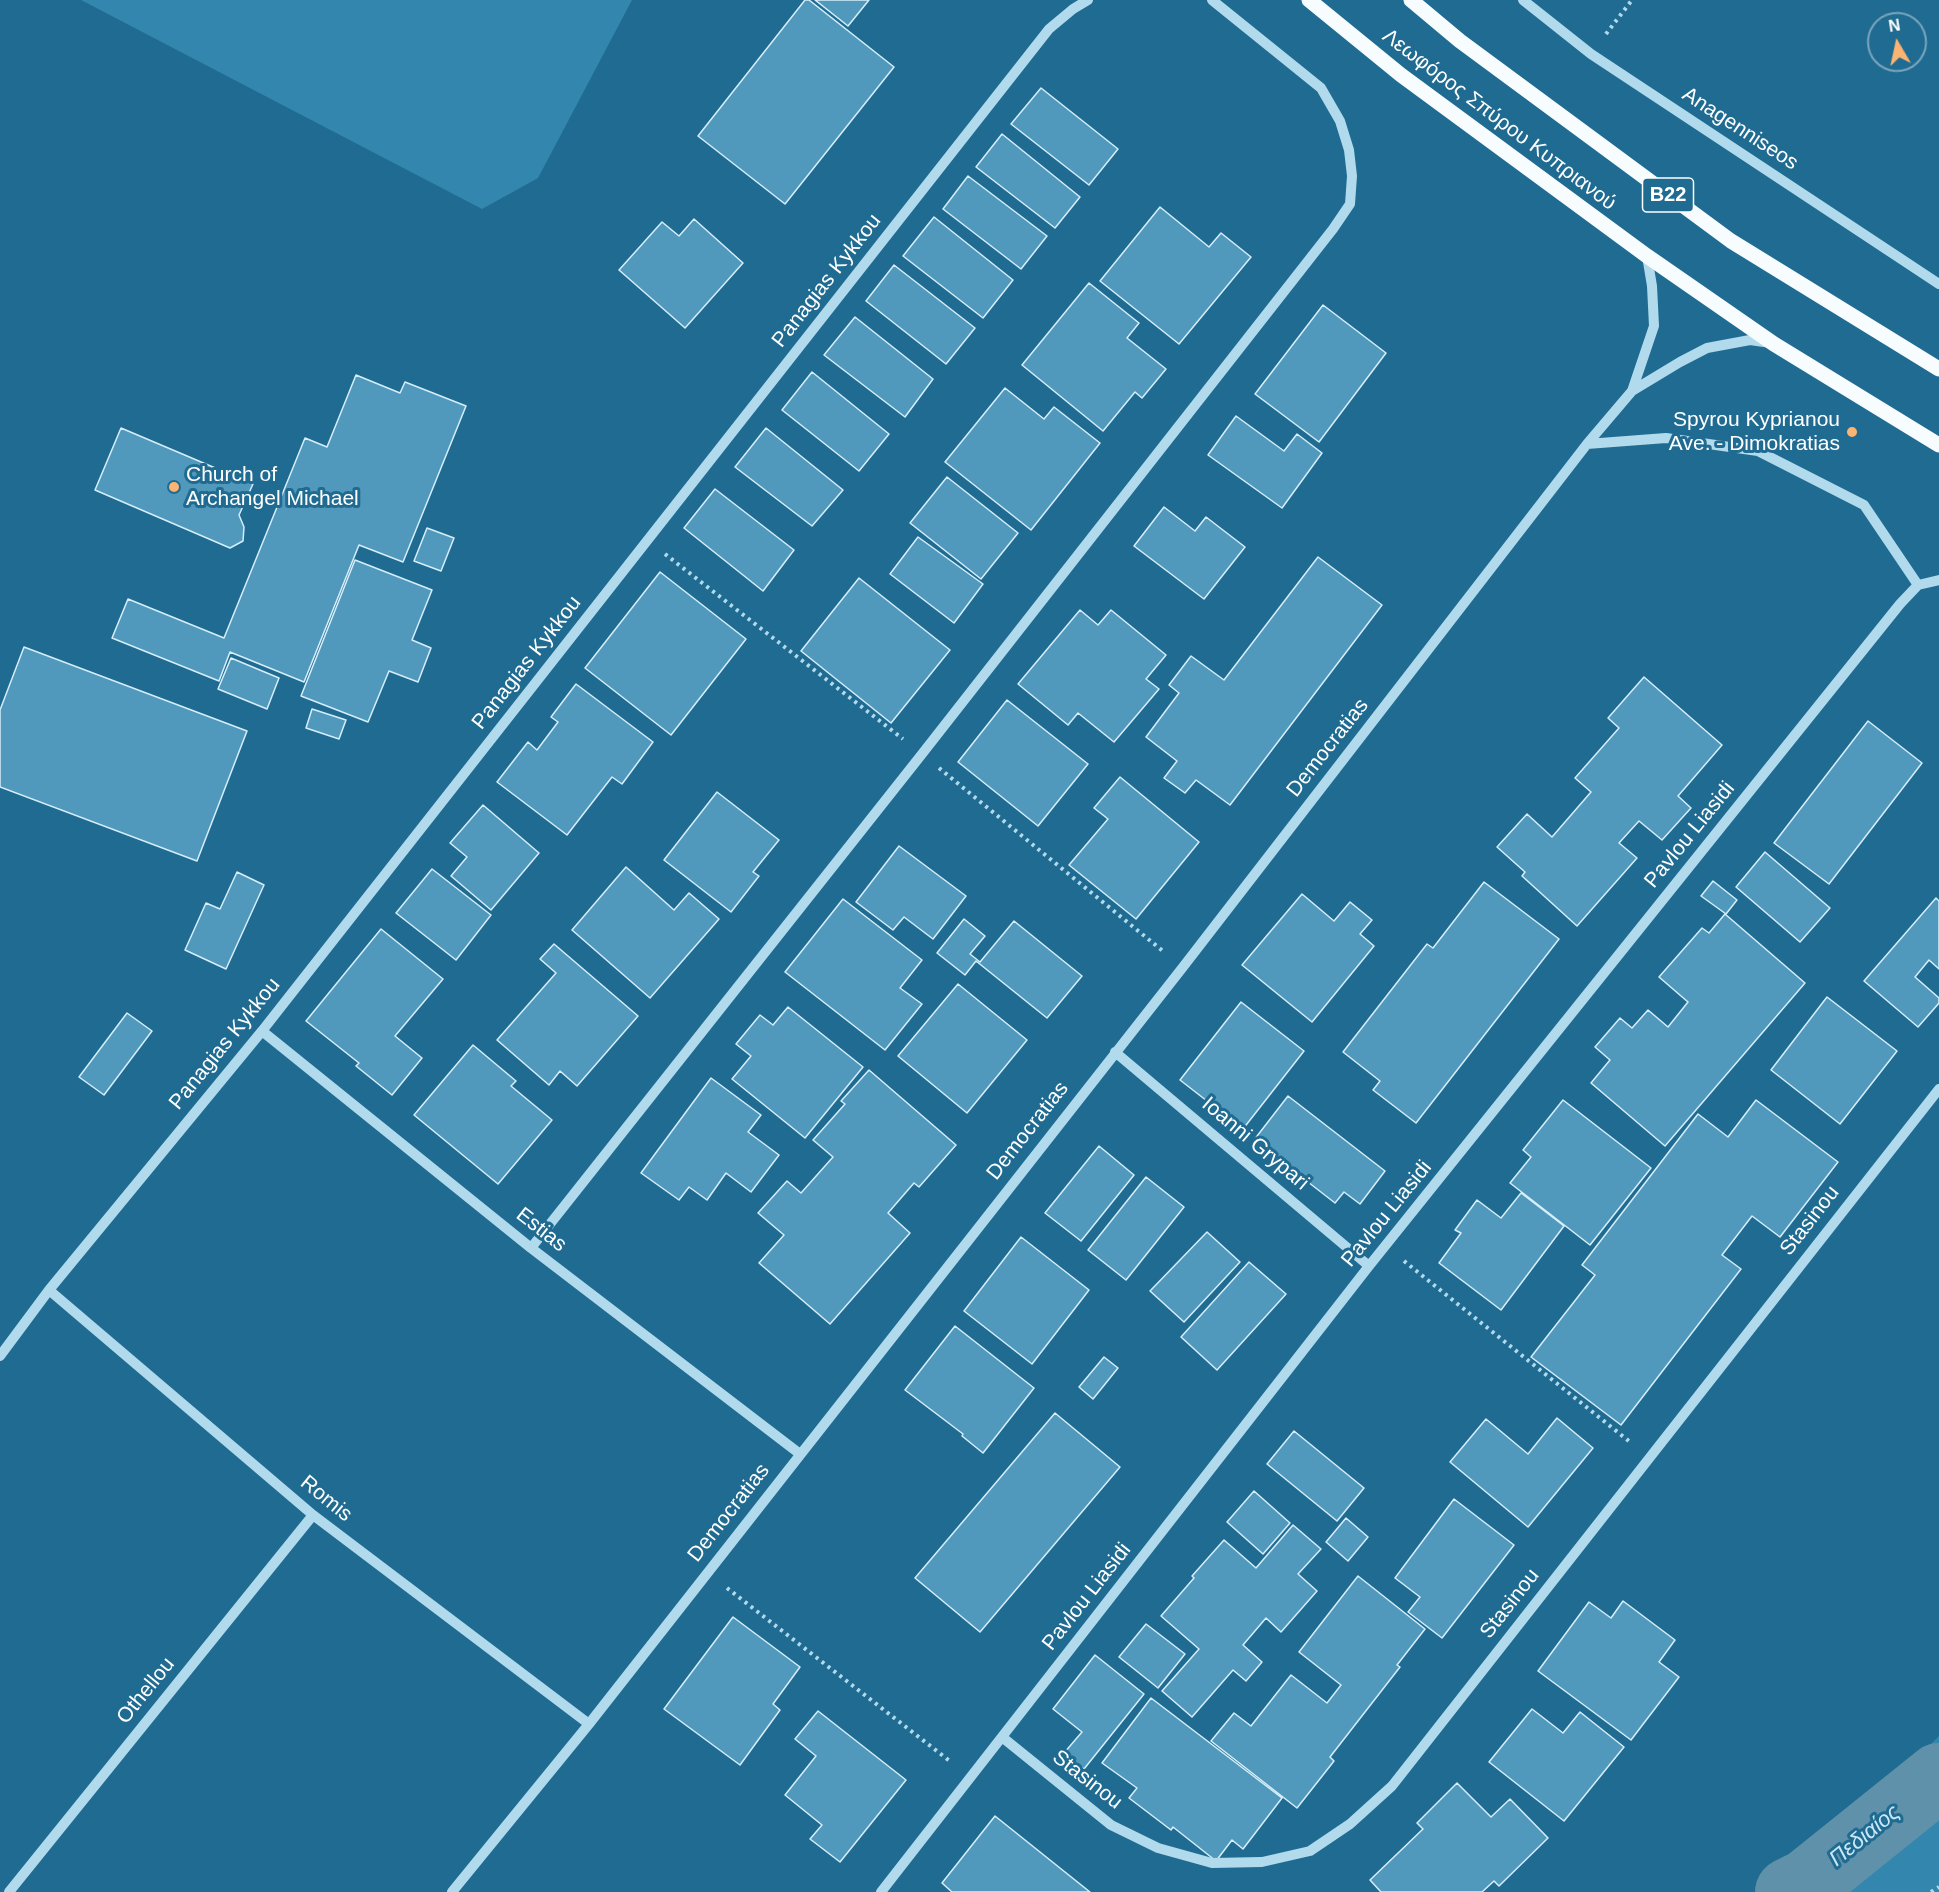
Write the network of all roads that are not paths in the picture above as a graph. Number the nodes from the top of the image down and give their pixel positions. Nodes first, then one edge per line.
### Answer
1 (1088, 0) edge
2 (1212, 0) edge
3 (1309, 0) edge
4 (1411, 0) edge
5 (1523, 0) edge
6 (1647, 256) junction
7 (1939, 284) edge
8 (1774, 344) junction
9 (1939, 369) edge
10 (1632, 391) junction
11 (1587, 444) junction
12 (1939, 445) edge
13 (1939, 580) edge
14 (1918, 585) junction
15 (262, 1031) junction
16 (1114, 1052) junction
17 (1939, 1089) edge
18 (531, 1248) junction
19 (1370, 1266) junction
20 (49, 1290) junction
21 (0, 1356) edge
22 (800, 1454) junction
23 (313, 1515) junction
24 (590, 1724) junction
25 (1002, 1737) junction
26 (9, 1892) edge
27 (452, 1892) edge
28 (881, 1892) edge

1 - 15 street, Panagias Kykkou
2 - 18 street
3 - 6 main road, Λεωφόρος Σπύρου Κυπριανού
4 - 9 main road, Λεωφόρος Σπύρου Κυπριανού / B22
5 - 7 street, Anagenniseos
6 - 8 main road, Λεωφόρος Σπύρου Κυπριανού
6 - 10 street, Democratias
8 - 10 street, Democratias
8 - 12 main road, Λεωφόρος Σπύρου Κυπριανού
10 - 11 street, Democratias
11 - 14 street
11 - 16 street, Democratias
13 - 14 street
14 - 19 street, Pavlou Liasidi
15 - 18 street, Estias
15 - 20 street, Panagias Kykkou
16 - 19 street, Ioanni Grypari
16 - 22 street, Democratias
17 - 25 street, Stasinou
18 - 22 street, Estias
19 - 25 street, Pavlou Liasidi
20 - 21 street, Panagias Kykkou
20 - 23 street, Romis
22 - 24 street, Democratias
23 - 24 street, Romis
23 - 26 street, Othellou
24 - 27 street, Democratias
25 - 28 street, Pavlou Liasidi

